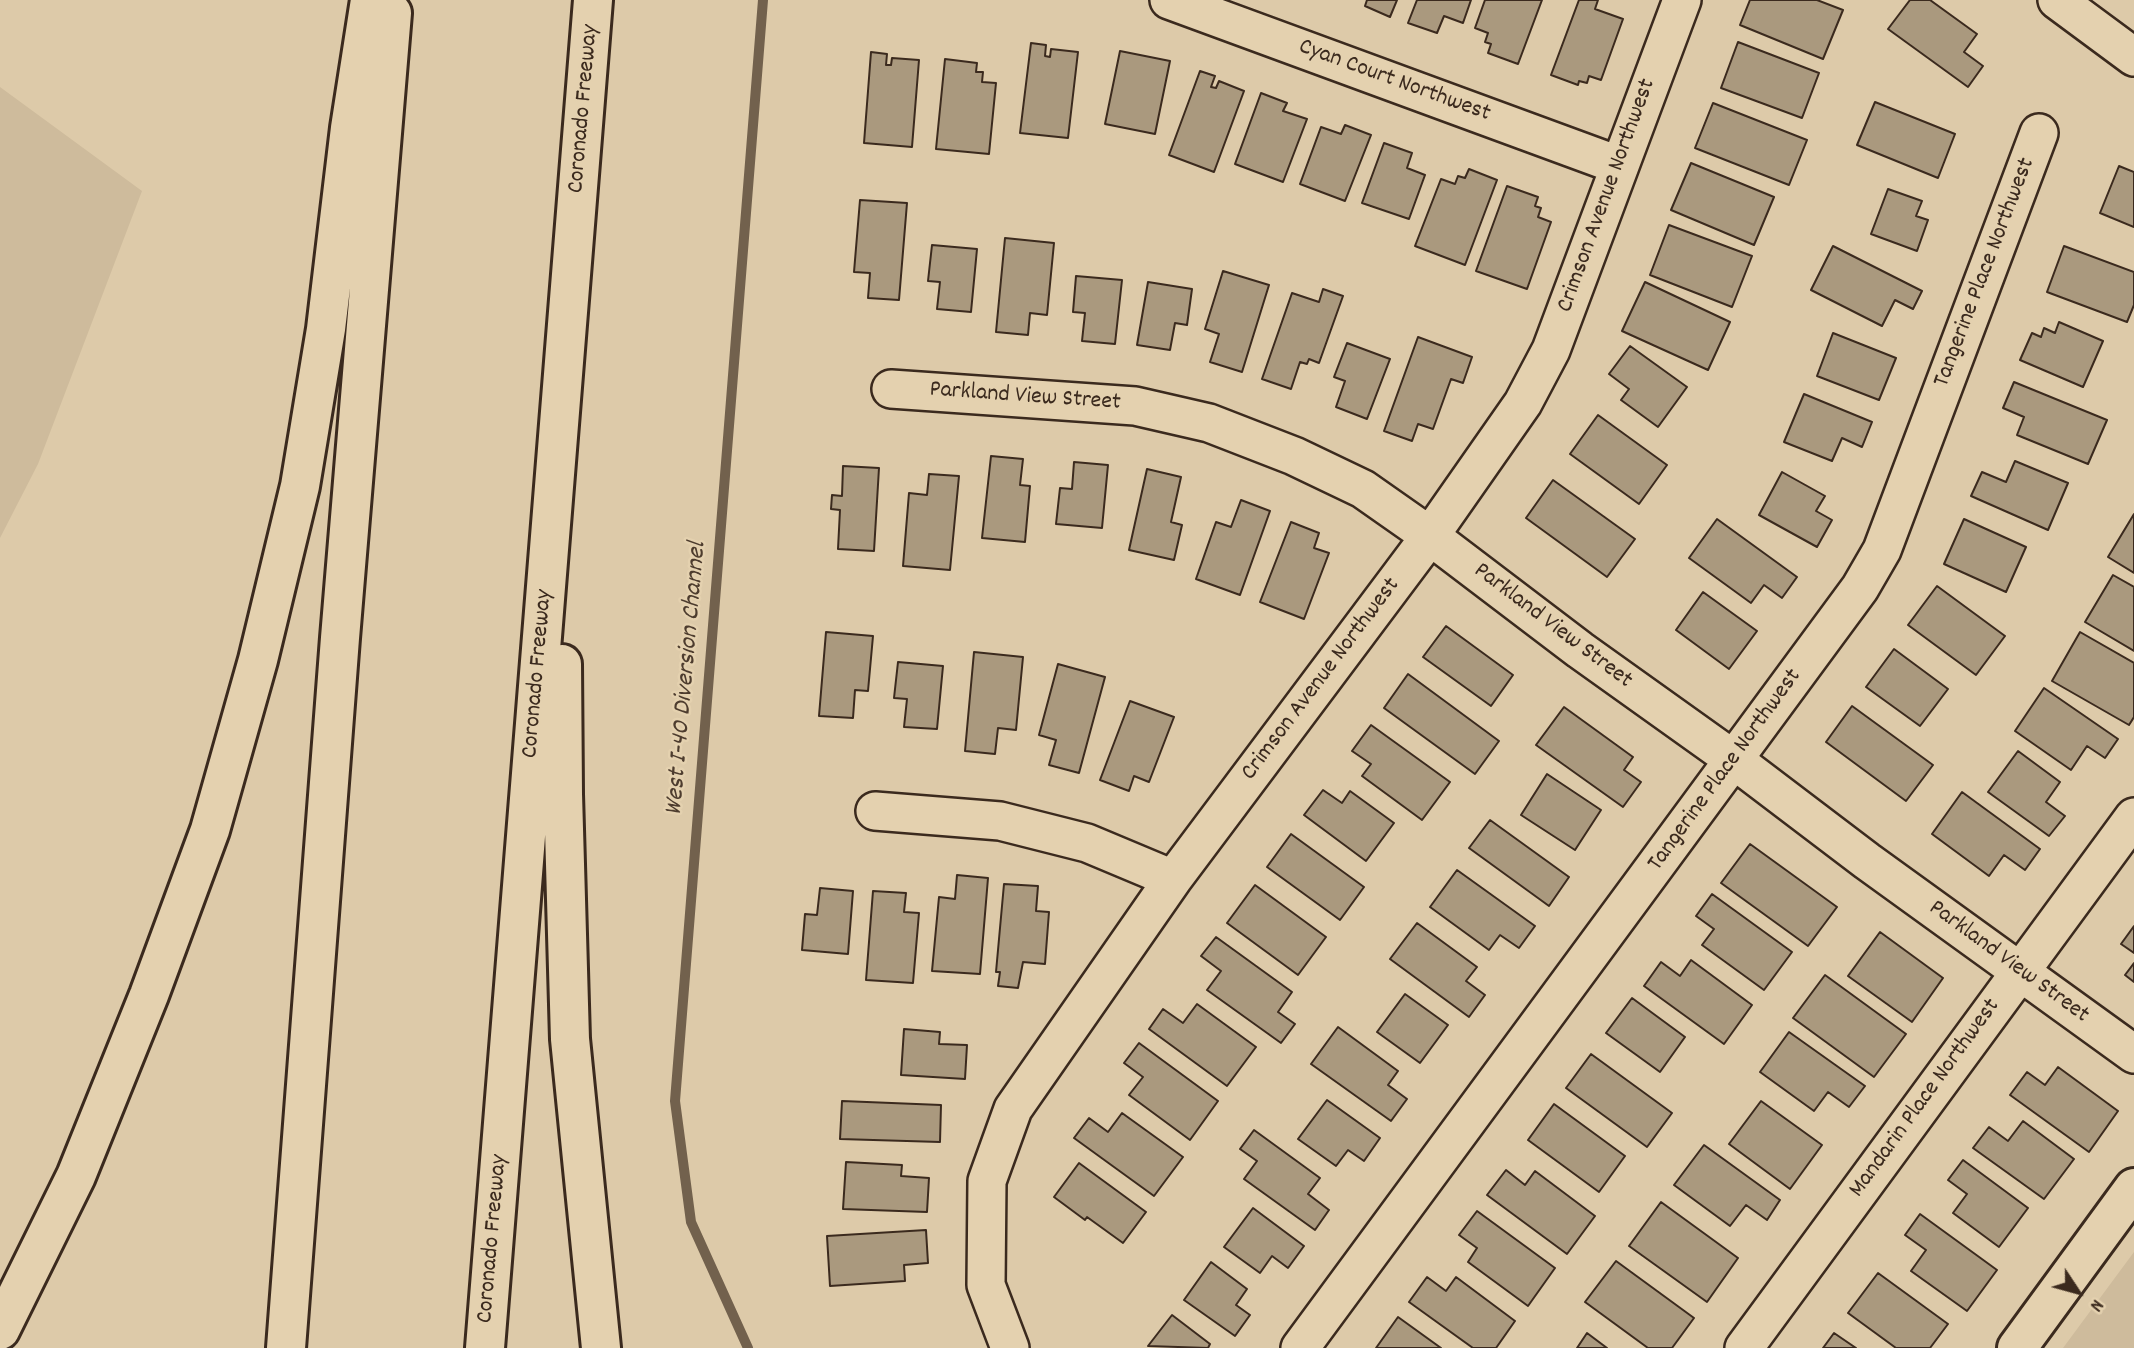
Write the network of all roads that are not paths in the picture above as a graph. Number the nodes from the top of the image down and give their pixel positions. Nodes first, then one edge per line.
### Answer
1 (370, 0) edge
2 (393, 0) edge
3 (593, 0) edge
4 (1169, 0) edge
5 (1682, 0) edge
6 (2066, 3) edge
7 (2134, 57) edge
8 (2039, 133) dead end
9 (1618, 166) junction
10 (891, 389) dead end
11 (561, 400) junction
12 (1430, 536) junction
13 (1734, 760) junction
14 (875, 811) dead end
15 (2134, 817) edge
16 (1173, 879) junction
17 (2020, 972) junction
18 (2134, 1054) edge
19 (2134, 1188) edge
20 (0, 1330) edge
21 (286, 1348) edge
22 (485, 1348) edge
23 (601, 1348) edge
24 (1010, 1348) edge
25 (1300, 1348) edge
26 (1744, 1348) edge
27 (2017, 1348) edge

1 - 20 main road
2 - 21 main road
3 - 11 main road, Coronado Freeway
4 - 9 street, Cyan Court Northwest
5 - 9 street, Crimson Avenue Northwest
6 - 7 street
8 - 13 street, Tangerine Place Northwest
9 - 12 street, Crimson Avenue Northwest
10 - 12 street, Parkland View Street
11 - 22 main road, Coronado Freeway
11 - 23 main road
12 - 13 street, Parkland View Street
12 - 16 street, Crimson Avenue Northwest
13 - 17 street, Parkland View Street
13 - 25 street, Tangerine Place Northwest
14 - 16 street
15 - 17 street, Mandarin Place Northwest
16 - 24 street, Crimson Avenue Northwest
17 - 18 street, Parkland View Street
17 - 26 street, Mandarin Place Northwest
19 - 27 main road

